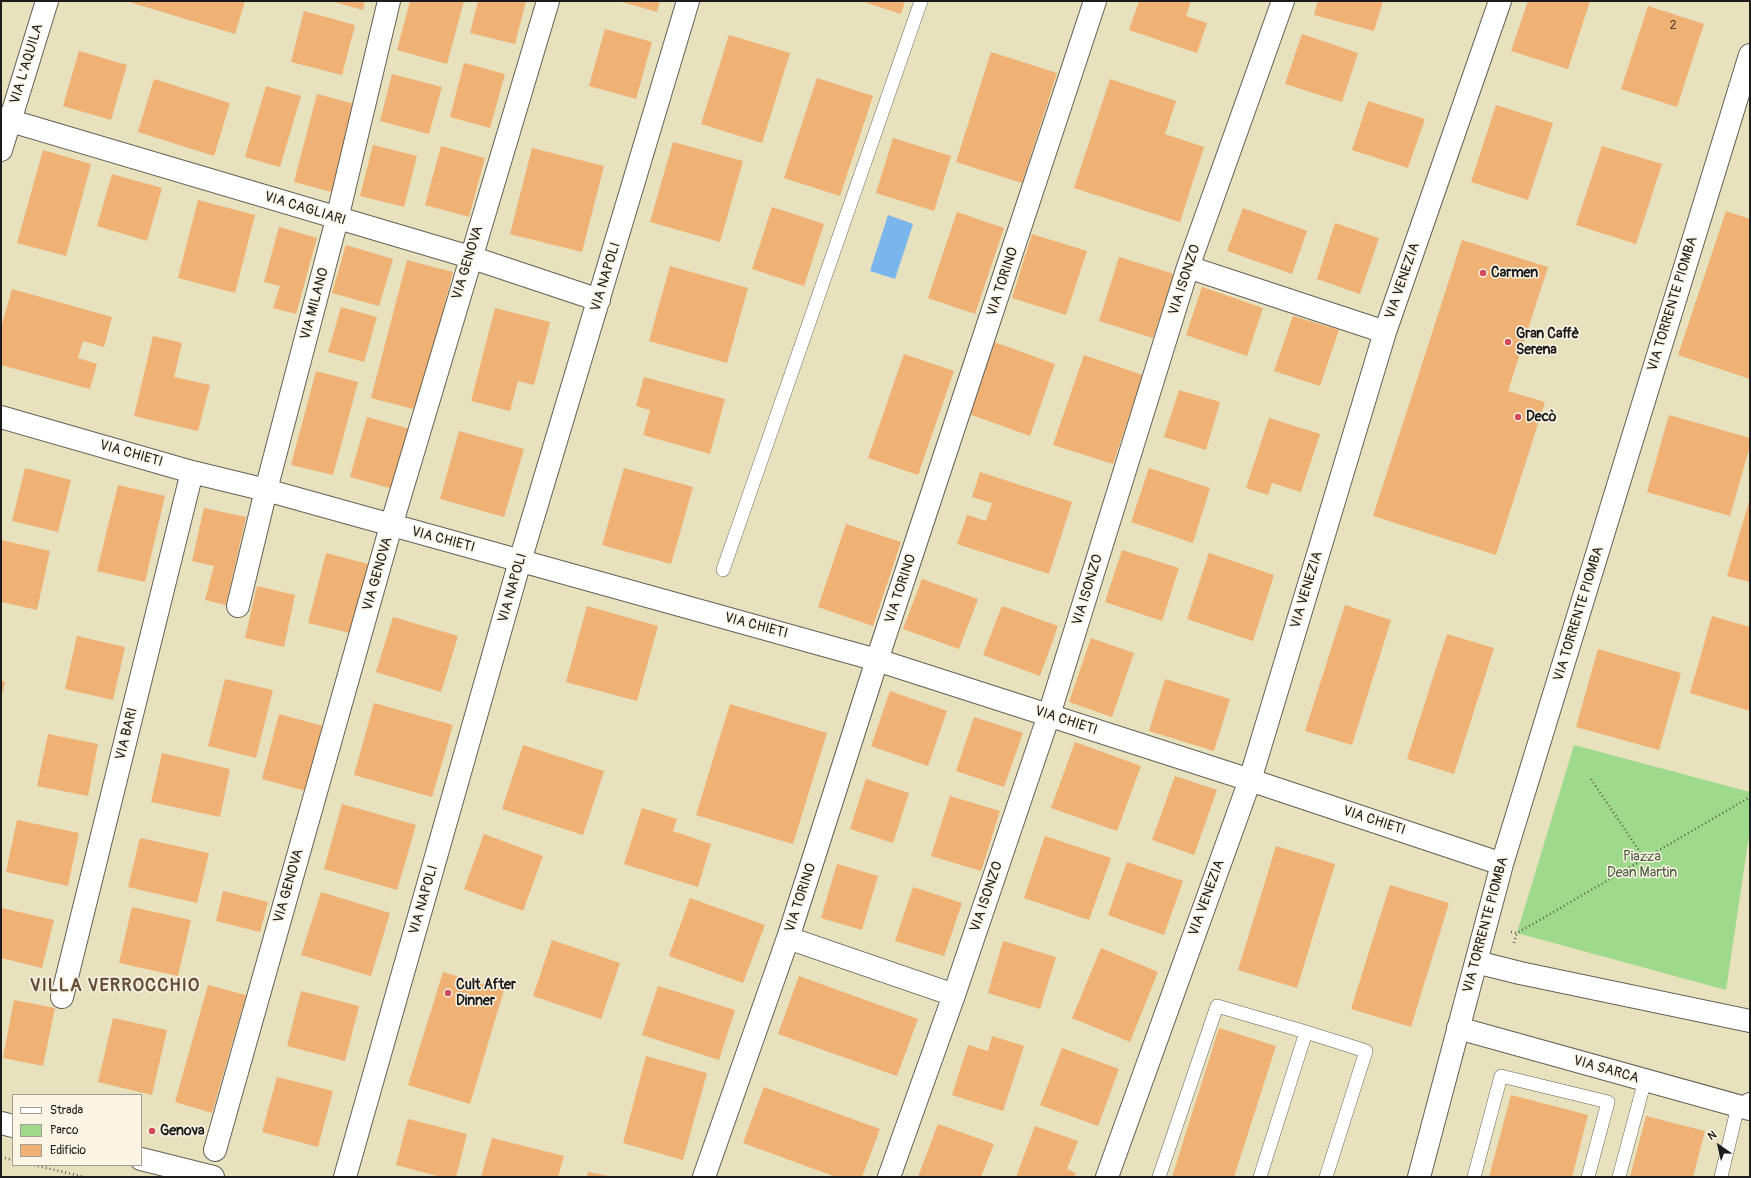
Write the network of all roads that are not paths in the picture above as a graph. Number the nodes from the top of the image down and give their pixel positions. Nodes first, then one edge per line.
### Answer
1 (46, 1) edge
2 (389, 1) edge
3 (548, 1) edge
4 (688, 1) edge
5 (921, 1) edge
6 (1096, 1) edge
7 (1283, 1) edge
8 (1500, 1) edge
9 (1750, 54) edge
10 (5, 120) edge
11 (1, 150) edge
12 (337, 219) junction
13 (470, 257) junction
14 (1188, 267) junction
15 (599, 300) junction
16 (1385, 332) junction
17 (1, 417) edge
18 (192, 472) junction
19 (266, 490) junction
20 (391, 526) junction
21 (520, 561) junction
22 (723, 570) dead end
23 (238, 606) dead end
24 (877, 660) junction
25 (1049, 715) junction
26 (1250, 780) junction
27 (1502, 864) junction
28 (788, 938) junction
29 (1476, 962) junction
30 (954, 995) junction
31 (62, 997) dead end
32 (1750, 1021) edge
33 (1458, 1028) junction
34 (1306, 1032) junction
35 (1645, 1080) junction
36 (1746, 1106) edge
37 (1, 1123) edge
38 (12, 1126) edge
39 (215, 1150) dead end
40 (142, 1159) edge
41 (213, 1177) edge
42 (345, 1177) edge
43 (704, 1177) edge
44 (889, 1177) edge
45 (1107, 1177) edge
46 (1158, 1177) edge
47 (1260, 1177) edge
48 (1326, 1177) edge
49 (1419, 1177) edge
50 (1474, 1177) edge
51 (1588, 1177) edge
52 (1619, 1177) edge
53 (1721, 1177) edge

1 - 10 street, VIA L'AQUILA
2 - 12 street, VIA MILANO
3 - 13 street, VIA GENOVA
4 - 15 street, VIA NAPOLI
5 - 22 lane
6 - 24 street, VIA TORINO
7 - 14 street, VIA ISONZO
8 - 16 street, VIA VENEZIA
9 - 27 street, VIA TORRENTE PIOMBA
10 - 11 street, VIA L'AQUILA
10 - 12 street, VIA CAGLIARI
12 - 13 street, VIA CAGLIARI
12 - 19 street, VIA MILANO
13 - 15 street, VIA CAGLIARI
13 - 20 street, VIA GENOVA
14 - 16 street
14 - 25 street, VIA ISONZO
15 - 21 street, VIA NAPOLI
16 - 26 street, VIA VENEZIA
17 - 18 street, VIA CHIETI
18 - 19 street, VIA CHIETI
18 - 31 street, VIA BARI
19 - 20 street, VIA CHIETI
19 - 23 street, VIA MILANO
20 - 21 street, VIA CHIETI
20 - 39 street, VIA GENOVA
21 - 24 street, VIA CHIETI
21 - 42 street, VIA NAPOLI
24 - 25 street, VIA CHIETI
24 - 28 street, VIA TORINO
25 - 26 street, VIA CHIETI
25 - 30 street, VIA ISONZO
26 - 27 street, VIA CHIETI
26 - 45 street, VIA VENEZIA
27 - 29 street, VIA TORRENTE PIOMBA
28 - 30 street
28 - 43 street, VIA TORINO
29 - 32 street
29 - 33 street, VIA TORRENTE PIOMBA
30 - 44 street, VIA ISONZO
33 - 35 street, VIA SARCA
33 - 49 street, VIA TORRENTE PIOMBA
34 - 46 lane
34 - 47 lane
34 - 48 lane
35 - 36 street, VIA SARCA
35 - 52 lane
36 - 53 lane
37 - 38 street
40 - 41 street
50 - 51 lane

